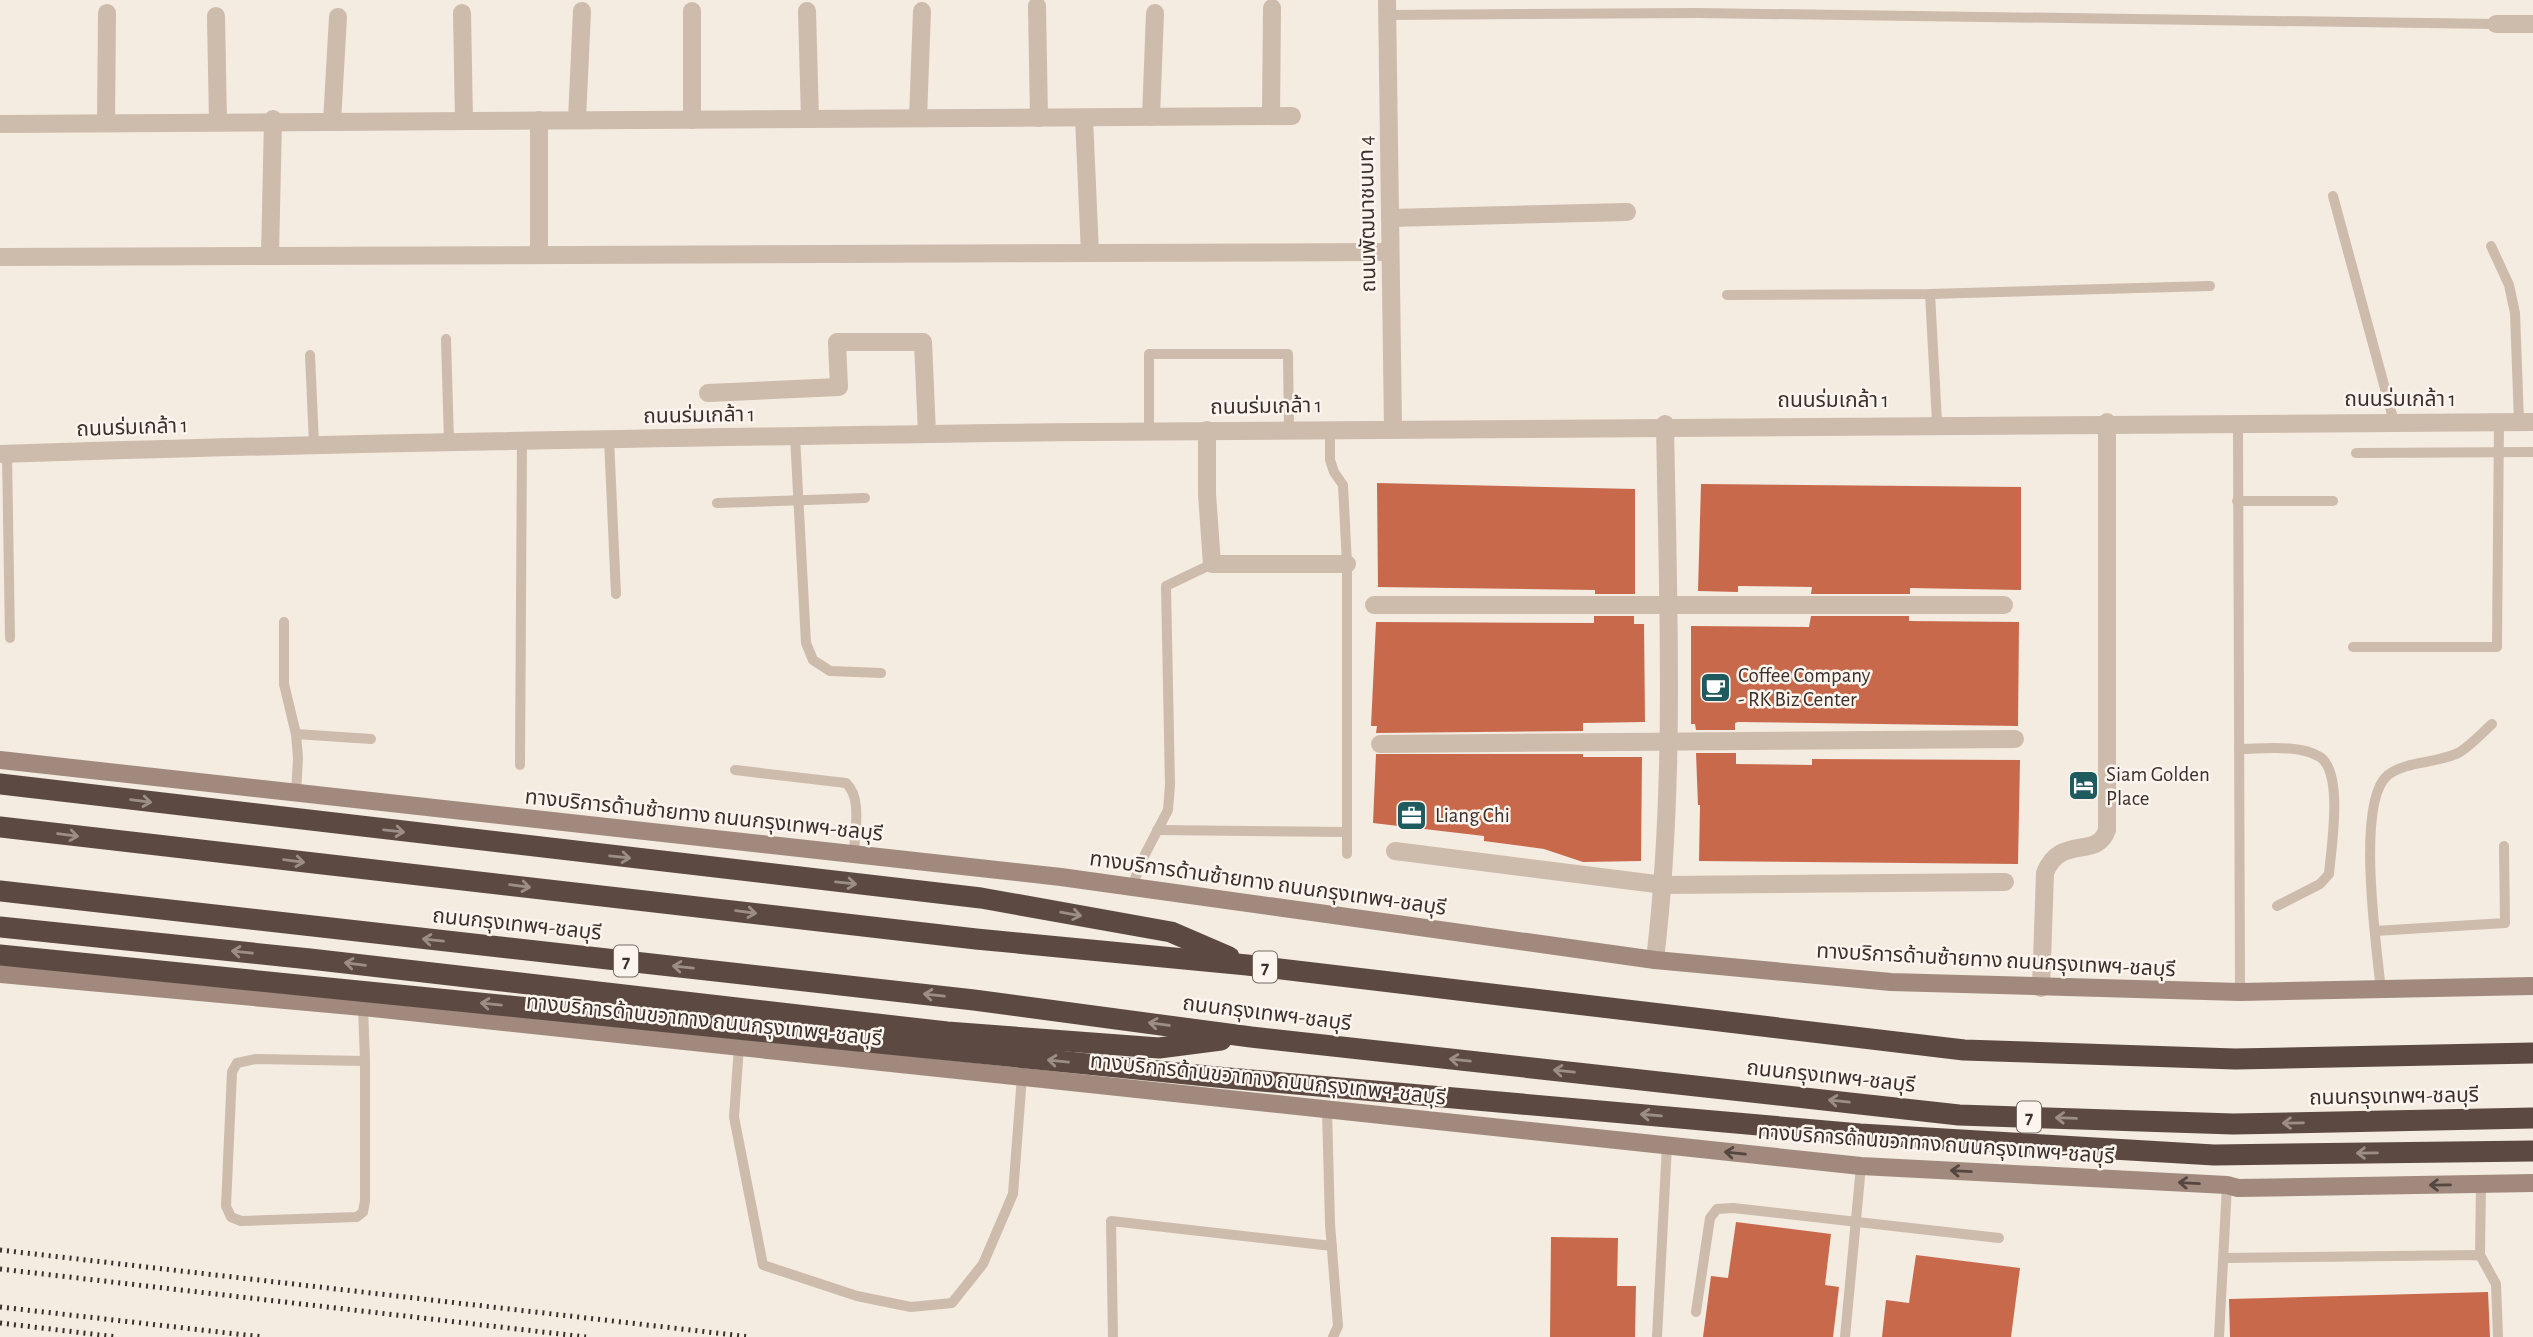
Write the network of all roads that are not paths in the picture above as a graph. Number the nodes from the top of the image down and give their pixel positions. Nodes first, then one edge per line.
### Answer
1 (1037, 6) dead end
2 (1272, 8) dead end
3 (1387, 8) edge
4 (582, 11) dead end
5 (692, 11) dead end
6 (807, 11) dead end
7 (922, 11) dead end
8 (107, 13) dead end
9 (462, 13) dead end
10 (1155, 13) dead end
11 (216, 16) dead end
12 (338, 17) dead end
13 (2496, 24) joint
14 (2533, 24) edge
15 (1151, 117) junction
16 (1271, 117) junction
17 (1292, 117) dead end
18 (918, 118) junction
19 (1039, 118) junction
20 (1084, 118) junction
21 (810, 119) junction
22 (273, 120) junction
23 (539, 120) junction
24 (577, 120) junction
25 (692, 120) junction
26 (464, 121) junction
27 (218, 122) junction
28 (332, 122) junction
29 (106, 123) junction
30 (0, 124) edge
31 (2333, 196) dead end
32 (1627, 212) dead end
33 (1390, 218) junction
34 (2491, 246) dead end
35 (1390, 252) junction
36 (1090, 253) junction
37 (539, 255) junction
38 (270, 256) junction
39 (0, 257) edge
40 (2210, 286) dead end
41 (1930, 294) junction
42 (1727, 295) dead end
43 (446, 339) dead end
44 (310, 355) dead end
45 (708, 393) dead end
46 (1937, 422) junction
47 (2107, 422) junction
48 (2238, 422) junction
49 (2394, 422) junction
50 (2499, 422) junction
51 (2526, 422) edge
52 (1665, 424) junction
53 (1392, 427) junction
54 (1289, 428) junction
55 (1330, 428) junction
56 (1207, 430) junction
57 (1149, 431) junction
58 (927, 434) junction
59 (795, 436) junction
60 (609, 439) junction
61 (522, 441) junction
62 (449, 442) junction
63 (314, 444) junction
64 (2499, 452) junction
65 (2533, 452) edge
66 (2356, 453) dead end
67 (3, 454) edge
68 (865, 498) dead end
69 (797, 500) junction
70 (2236, 501) junction
71 (2333, 501) dead end
72 (717, 503) dead end
73 (1212, 564) junction
74 (1347, 564) junction
75 (616, 594) dead end
76 (1374, 605) dead end
77 (1667, 605) junction
78 (2004, 605) dead end
79 (284, 622) dead end
80 (10, 638) dead end
81 (2353, 647) dead end
82 (881, 673) dead end
83 (2492, 724) dead end
84 (296, 734) junction
85 (371, 739) dead end
86 (2015, 739) dead end
87 (1668, 742) junction
88 (1380, 744) dead end
89 (2239, 748) junction
90 (0, 760) edge
91 (520, 765) dead end
92 (735, 770) dead end
93 (0, 784) edge
94 (296, 793) junction
95 (0, 827) edge
96 (1157, 830) junction
97 (1347, 832) junction
98 (2504, 846) dead end
99 (1395, 851) dead end
100 (854, 854) junction
101 (1347, 854) dead end
102 (2005, 881) dead end
103 (1664, 885) junction
104 (1132, 887) junction
105 (0, 891) edge
106 (2277, 906) dead end
107 (0, 927) edge
108 (2375, 931) junction
109 (0, 955) edge
110 (1655, 960) junction
111 (1247, 965) junction
112 (0, 974) edge
113 (2533, 986) edge
114 (2041, 988) junction
115 (2381, 991) junction
116 (2240, 992) junction
117 (363, 1007) junction
118 (1251, 1037) junction
119 (739, 1046) junction
120 (2533, 1053) edge
121 (365, 1061) junction
122 (1021, 1076) junction
123 (1327, 1108) junction
124 (2533, 1118) edge
125 (1667, 1145) junction
126 (2533, 1150) edge
127 (1861, 1166) junction
128 (2481, 1184) junction
129 (2533, 1184) edge
130 (2227, 1185) junction
131 (1856, 1223) junction
132 (1999, 1238) dead end
133 (1332, 1246) junction
134 (2480, 1255) junction
135 (2224, 1258) junction
136 (1696, 1312) dead end
137 (1113, 1337) edge
138 (1333, 1337) edge
139 (1657, 1337) edge
140 (1845, 1337) edge
141 (2219, 1337) edge
142 (2498, 1337) edge

1 - 19 street
2 - 16 street
3 - 13 lane
3 - 33 street, ถนนพัฒนาชนบท 4
4 - 24 street
5 - 25 street
6 - 21 street
7 - 18 street
8 - 29 street
9 - 26 street
10 - 15 street
11 - 27 street
12 - 28 street
13 - 14 street
15 - 16 street
15 - 20 street
16 - 17 street
18 - 19 street
18 - 21 street
19 - 20 street
20 - 36 street
21 - 25 street
22 - 27 street
22 - 28 street
22 - 38 street
23 - 24 street
23 - 26 street
23 - 37 street
24 - 25 street
26 - 28 street
27 - 29 street
29 - 30 street
31 - 49 lane
32 - 33 street
33 - 35 street, ถนนพัฒนาชนบท 4
34 - 51 lane
35 - 36 street
35 - 53 street, ถนนพัฒนาชนบท 4
36 - 37 street
37 - 38 street
38 - 39 street
40 - 41 lane
41 - 42 lane
41 - 46 lane
43 - 62 lane
44 - 63 lane
45 - 58 street
46 - 47 street, ถนนร่มเกล้า 1
46 - 52 street, ถนนร่มเกล้า 1
47 - 48 street, ถนนร่มเกล้า 1
47 - 114 street
48 - 49 street, ถนนร่มเกล้า 1
48 - 70 lane
49 - 50 street, ถนนร่มเกล้า 1
50 - 51 street, ถนนร่มเกล้า 1
50 - 64 lane
52 - 53 street, ถนนร่มเกล้า 1
52 - 77 street
53 - 55 street, ถนนร่มเกล้า 1
54 - 55 street, ถนนร่มเกล้า 1
54 - 56 street, ถนนร่มเกล้า 1
54 - 57 lane
55 - 74 lane
56 - 57 street, ถนนร่มเกล้า 1
56 - 73 street
57 - 58 street, ถนนร่มเกล้า 1
58 - 59 street, ถนนร่มเกล้า 1
59 - 60 street, ถนนร่มเกล้า 1
59 - 69 lane
60 - 61 street, ถนนร่มเกล้า 1
60 - 75 lane
61 - 62 street, ถนนร่มเกล้า 1
61 - 91 lane
62 - 63 street, ถนนร่มเกล้า 1
63 - 67 street, ถนนร่มเกล้า 1
64 - 65 lane
64 - 66 lane
64 - 81 lane
67 - 80 lane
68 - 69 lane
69 - 72 lane
69 - 82 lane
70 - 71 lane
70 - 89 lane
73 - 74 street
73 - 96 lane
74 - 97 lane
76 - 77 street
77 - 78 street
77 - 87 street
79 - 84 lane
83 - 108 lane
84 - 85 lane
84 - 94 lane
86 - 87 street
87 - 88 street
87 - 103 street
89 - 106 lane
89 - 116 lane
90 - 94 main road, ทางบริการด้านซ้ายทาง ถนนกรุงเทพฯ-ชลบุรี
92 - 100 lane
93 -> 111 highway
94 - 100 main road, ทางบริการด้านซ้ายทาง ถนนกรุงเทพฯ-ชลบุรี
95 -> 111 highway, ถนนกรุงเทพฯ-ชลบุรี / 7
96 - 97 lane
96 - 104 lane
97 - 101 lane
98 - 108 lane
99 - 103 street
100 - 104 main road, ทางบริการด้านซ้ายทาง ถนนกรุงเทพฯ-ชลบุรี
102 - 103 street
103 - 110 street
104 - 110 main road, ทางบริการด้านซ้ายทาง ถนนกรุงเทพฯ-ชลบุรี
118 -> 105 highway, ถนนกรุงเทพฯ-ชลบุรี / 7
118 -> 107 highway
108 - 115 lane
126 -> 109 highway
110 - 114 main road, ทางบริการด้านซ้ายทาง ถนนกรุงเทพฯ-ชลบุรี
111 - 120 highway, ถนนกรุงเทพฯ-ชลบุรี / 7
112 - 117 main road, ทางบริการด้านขวาทาง ถนนกรุงเทพฯ-ชลบุรี
113 - 115 main road, ทางบริการด้านซ้ายทาง ถนนกรุงเทพฯ-ชลบุรี
114 - 116 main road, ทางบริการด้านซ้ายทาง ถนนกรุงเทพฯ-ชลบุรี
115 - 116 main road, ทางบริการด้านซ้ายทาง ถนนกรุงเทพฯ-ชลบุรี
117 - 119 main road, ทางบริการด้านขวาทาง ถนนกรุงเทพฯ-ชลบุรี
117 - 121 lane
124 -> 118 highway, ถนนกรุงเทพฯ-ชลบุรี / 7
119 - 122 main road, ทางบริการด้านขวาทาง ถนนกรุงเทพฯ-ชลบุรี
119 - 122 lane
121 - 121 lane
122 - 123 main road, ทางบริการด้านขวาทาง ถนนกรุงเทพฯ-ชลบุรี
123 - 125 main road, ทางบริการด้านขวาทาง ถนนกรุงเทพฯ-ชลบุรี
123 - 133 lane
127 -> 125 main road, ทางบริการด้านขวาทาง ถนนกรุงเทพฯ-ชลบุรี
125 - 139 lane
130 -> 127 main road, ทางบริการด้านขวาทาง ถนนกรุงเทพฯ-ชลบุรี
127 - 131 lane
128 - 129 main road, ทางบริการด้านขวาทาง ถนนกรุงเทพฯ-ชลบุรี
128 -> 130 main road, ทางบริการด้านขวาทาง ถนนกรุงเทพฯ-ชลบุรี
128 - 134 lane
130 - 135 lane
131 - 132 lane
131 - 136 lane
131 - 140 lane
133 - 137 lane
133 - 138 lane
134 - 135 lane
134 - 142 lane
135 - 141 lane

